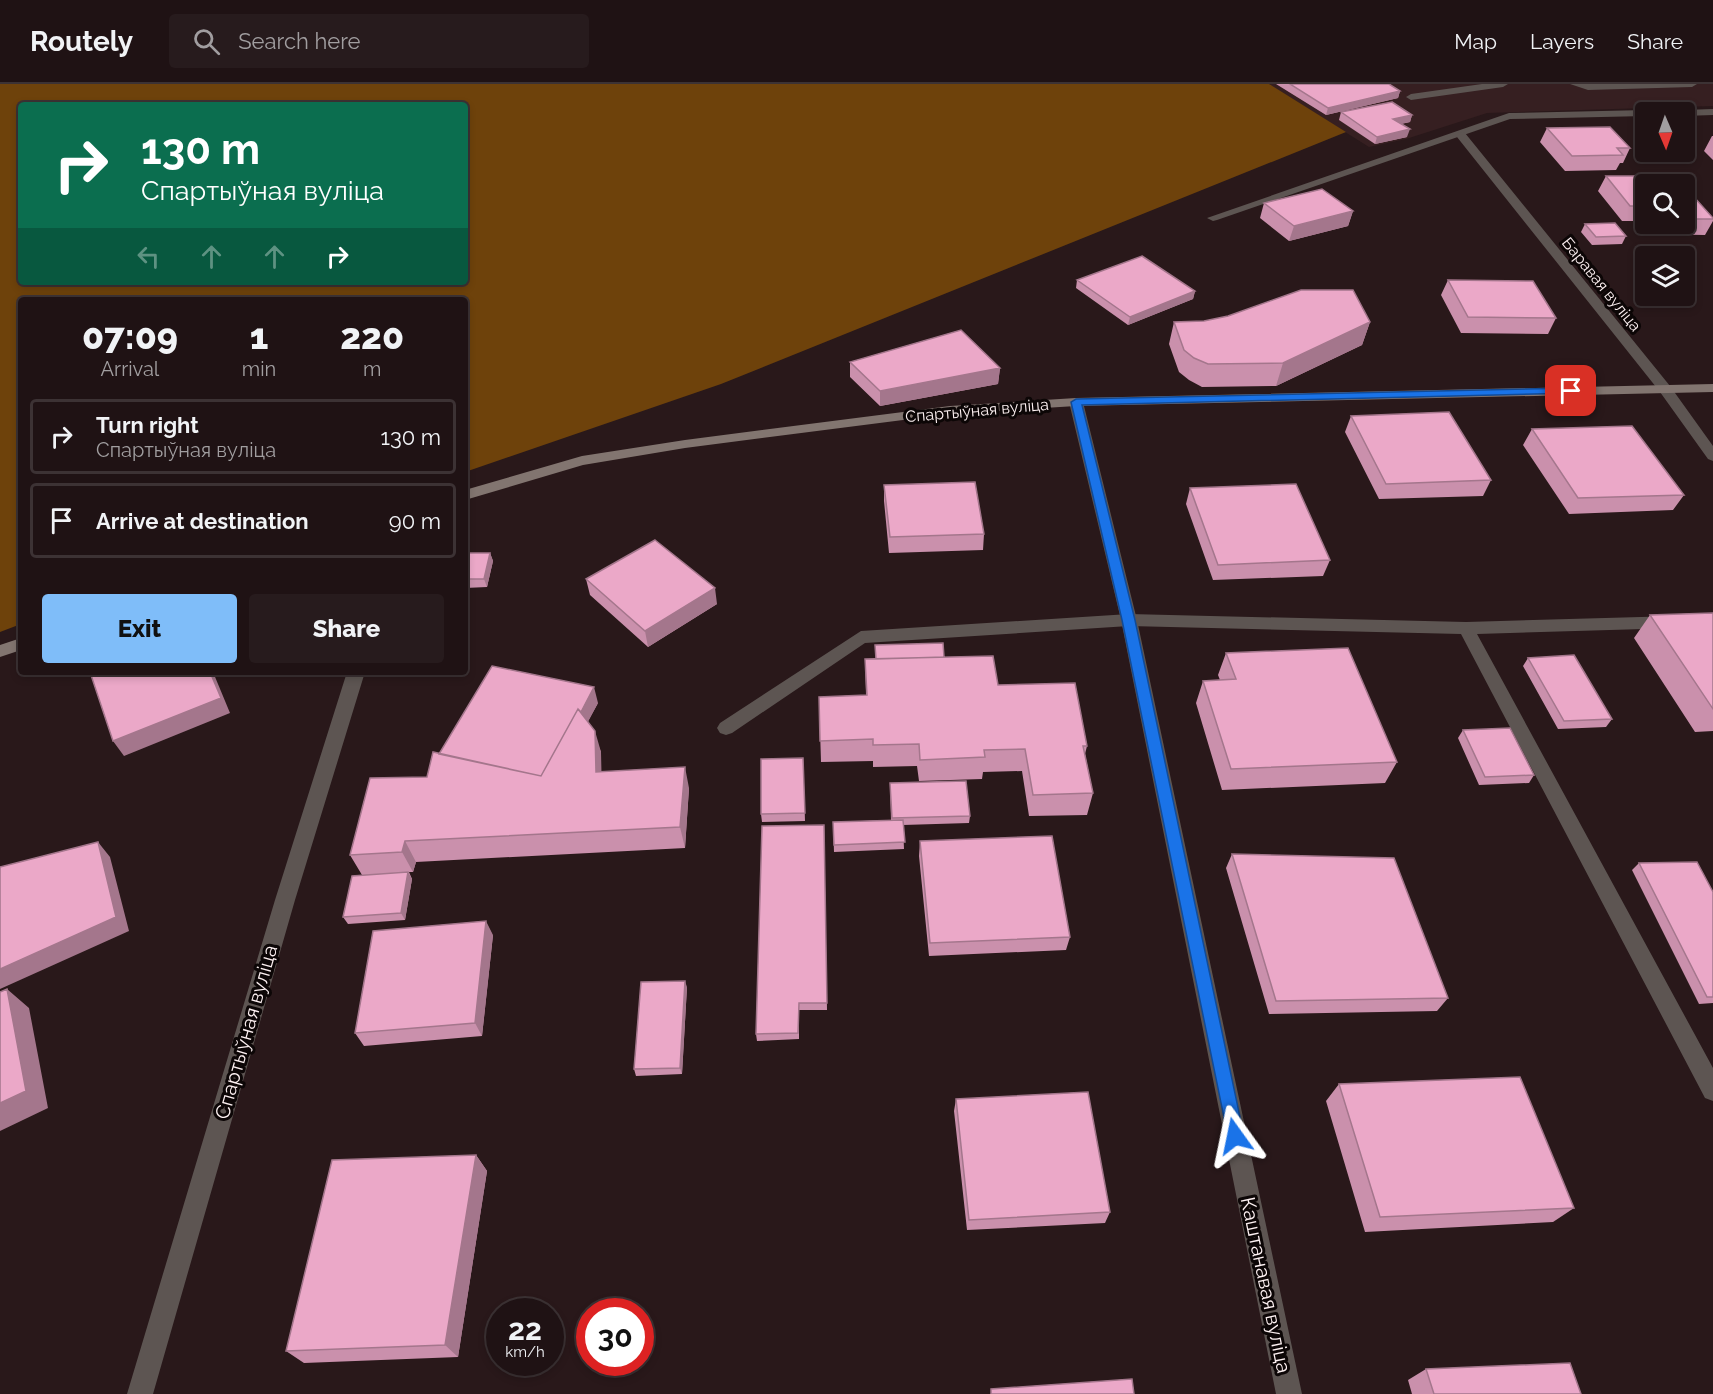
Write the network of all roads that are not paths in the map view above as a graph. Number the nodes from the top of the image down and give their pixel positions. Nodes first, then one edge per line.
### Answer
1 (1503, 84) edge
2 (1575, 84) edge
3 (1692, 84) edge
4 (1411, 97) dead end
5 (1695, 112) edge
6 (1713, 112) edge
7 (1635, 113) edge
8 (1461, 135) junction
9 (1213, 218) dead end
10 (1713, 388) edge
11 (1665, 389) junction
12 (1076, 402) junction
13 (1713, 456) edge
14 (468, 494) edge
15 (1129, 620) junction
16 (1713, 621) edge
17 (1466, 628) junction
18 (18, 645) edge
19 (0, 651) edge
20 (355, 675) edge
21 (726, 728) dead end
22 (1713, 1090) edge
23 (140, 1394) edge
24 (1289, 1394) edge

1 - 4 street
2 - 3 street
5 - 6 street
7 - 8 street
8 - 9 street
8 - 11 street, Баравая вуліца
10 - 11 street, Спартыўная вуліца
11 - 12 street, Спартыўная вуліца
11 - 13 street, Баравая вуліца
12 - 14 street, Спартыўная вуліца
12 - 15 street, Каштанавая вуліца
15 - 17 street
15 - 21 street
15 - 24 street, Каштанавая вуліца
16 - 17 street
17 - 22 street
18 - 19 street
20 - 23 street, Спартыўная вуліца

